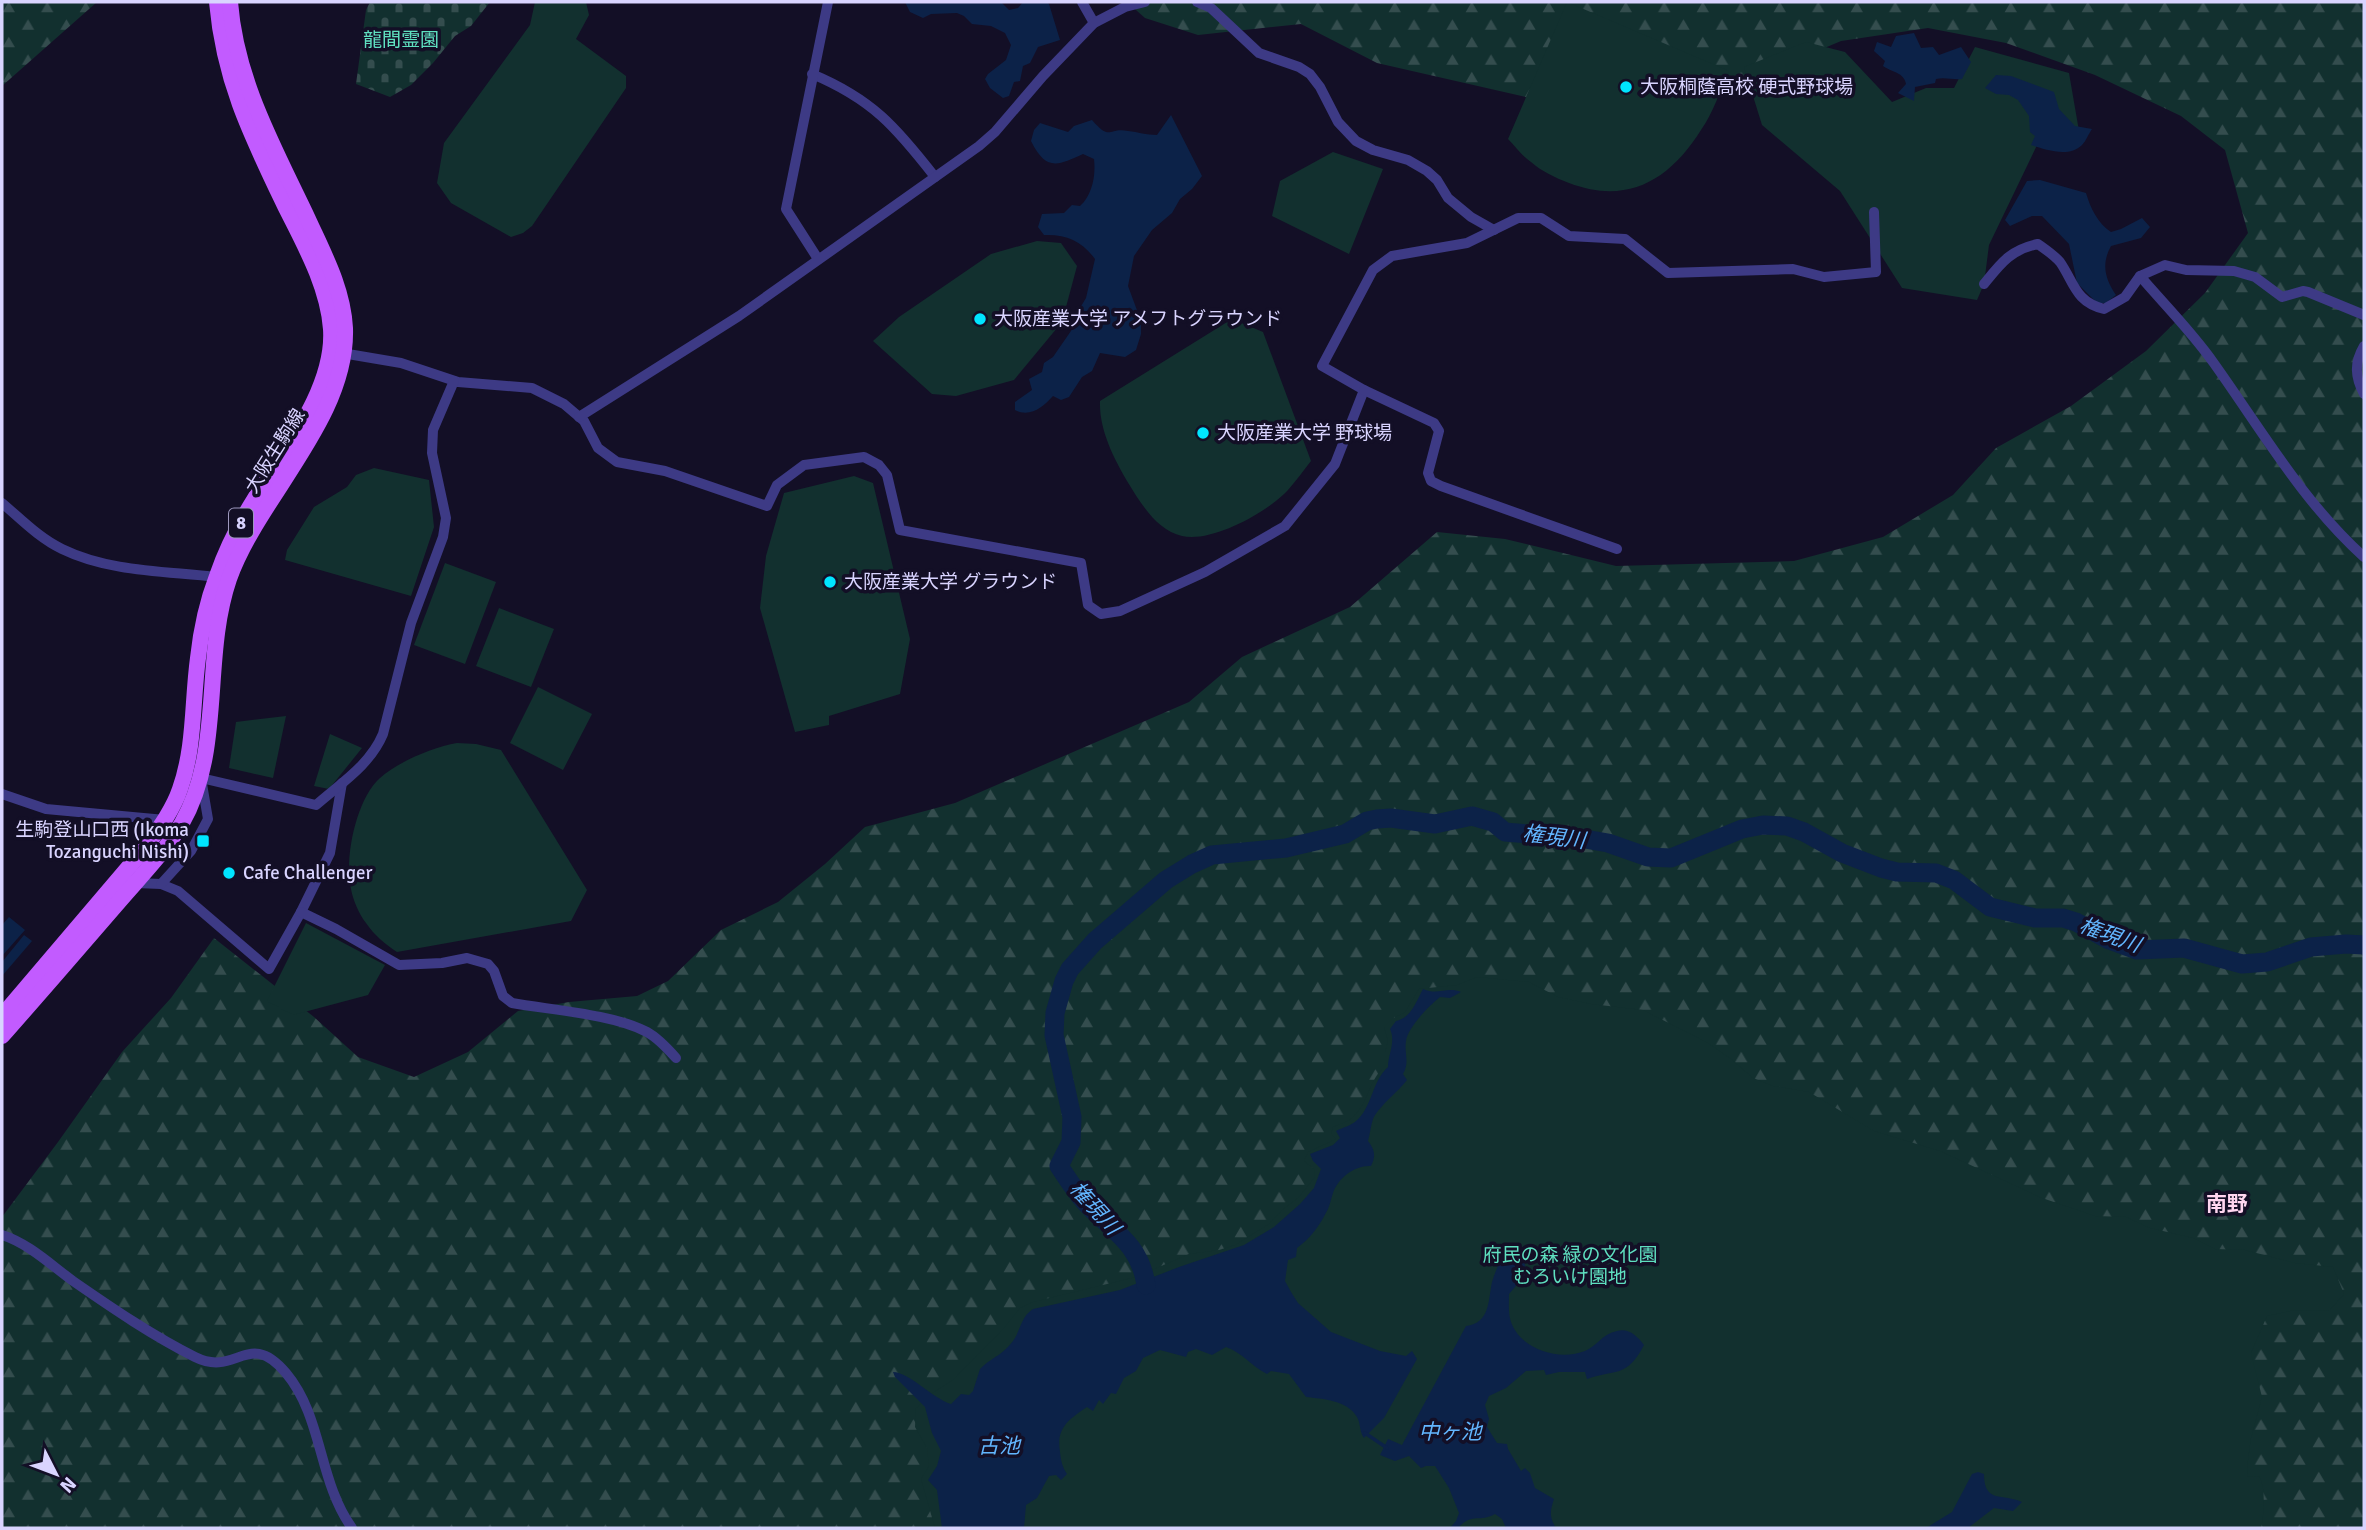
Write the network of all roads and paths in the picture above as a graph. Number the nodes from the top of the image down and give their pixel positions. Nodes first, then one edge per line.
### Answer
1 (217, 2) edge
2 (230, 2) edge
3 (828, 2) edge
4 (1082, 2) edge
5 (1145, 2) edge
6 (1197, 2) edge
7 (1094, 23) junction
8 (812, 74) junction
9 (935, 177) junction
10 (1874, 212) dead end
11 (1494, 230) junction
12 (818, 259) junction
13 (2140, 276) junction
14 (1984, 284) dead end
15 (2364, 315) edge
16 (2364, 346) edge
17 (342, 354) junction
18 (454, 381) junction
19 (1364, 390) junction
20 (2364, 394) edge
21 (579, 417) junction
22 (2, 503) edge
23 (1617, 549) dead end
24 (2364, 557) edge
25 (216, 577) junction
26 (201, 778) junction
27 (342, 783) junction
28 (2, 794) edge
29 (164, 821) junction
30 (135, 883) junction
31 (161, 884) junction
32 (302, 912) junction
33 (2, 1016) edge
34 (2, 1036) edge
35 (676, 1058) dead end
36 (2, 1235) edge
37 (352, 1528) edge

1 - 25 main road, 大阪生駒線 / 8
2 - 17 main road, 大阪生駒線 / 8
3 - 8 street
4 - 7 street
5 - 7 street
6 - 11 street
7 - 9 street
8 - 9 street
8 - 12 street
9 - 12 street
10 - 11 street
11 - 19 street
12 - 21 street
13 - 14 street
13 - 15 street
13 - 24 street
16 - 20 street
17 - 18 street
17 - 26 main road, 大阪生駒線 / 8
18 - 21 street
18 - 27 street
19 - 21 street
19 - 23 street
22 - 25 street
25 - 29 main road, 大阪生駒線 / 8
26 - 27 street
26 - 30 main road, 大阪生駒線 / 8
26 - 31 street
27 - 32 street
28 - 29 street
29 - 33 main road, 大阪生駒線 / 8
30 - 31 street
30 - 34 main road, 大阪生駒線 / 8
31 - 32 street
32 - 35 street
36 - 37 street

